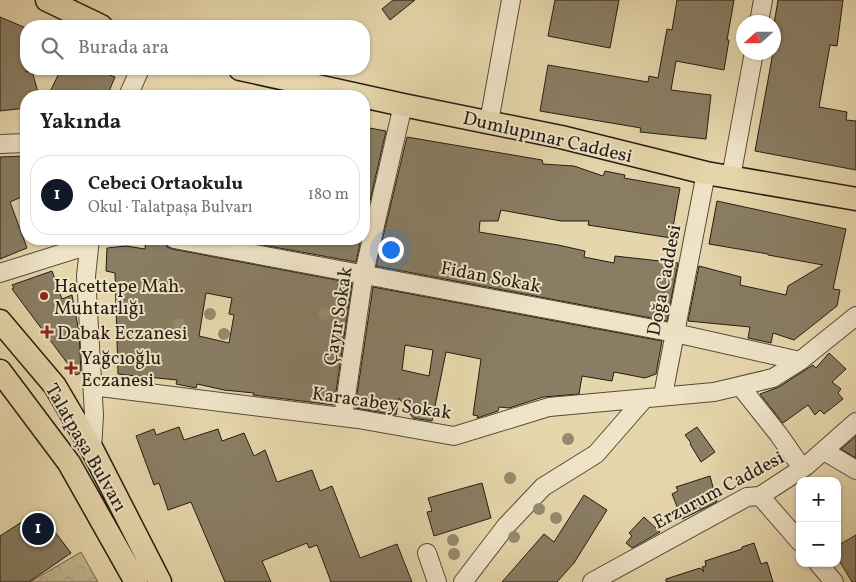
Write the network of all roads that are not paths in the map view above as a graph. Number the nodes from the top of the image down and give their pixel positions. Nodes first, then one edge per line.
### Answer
1 (47, 0) edge
2 (511, 0) edge
3 (764, 0) edge
4 (761, 15) edge
5 (89, 20) edge
6 (753, 60) edge
7 (137, 75) edge
8 (267, 75) edge
9 (131, 90) edge
10 (335, 90) edge
11 (370, 98) edge
12 (403, 105) junction
13 (489, 122) junction
14 (20, 143) edge
15 (0, 144) edge
16 (706, 173) junction
17 (731, 177) junction
18 (856, 199) edge
19 (82, 245) edge
20 (90, 245) edge
21 (208, 245) edge
22 (0, 273) edge
23 (364, 273) junction
24 (856, 316) edge
25 (0, 321) edge
26 (674, 333) junction
27 (800, 361) junction
28 (0, 371) edge
29 (92, 386) junction
30 (740, 386) junction
31 (663, 395) junction
32 (644, 399) junction
33 (344, 417) junction
34 (856, 422) edge
35 (92, 449) junction
36 (824, 451) junction
37 (802, 468) junction
38 (856, 470) edge
39 (760, 496) junction
40 (796, 537) edge
41 (427, 553) dead end
42 (821, 567) edge
43 (136, 582) edge
44 (160, 582) edge
45 (438, 582) edge
46 (463, 582) edge
47 (592, 582) edge
48 (834, 582) edge

1 - 5 main road
2 - 13 street
3 - 4 street
6 - 17 street
7 - 9 street
8 - 10 main road, Dumlupınar Caddesi
11 - 12 main road, Dumlupınar Caddesi
12 - 13 main road, Dumlupınar Caddesi
12 - 23 street, Çayır Sokak
13 - 16 main road, Dumlupınar Caddesi
14 - 15 street
16 - 17 main road, Dumlupınar Caddesi
16 - 26 street, Doğa Caddesi
17 - 18 main road, Dumlupınar Caddesi
19 - 22 street
20 - 29 street
21 - 23 street, Fidan Sokak
23 - 26 street, Fidan Sokak
23 - 33 street, Çayır Sokak
24 - 27 street, Karacabey Sokak
25 - 35 main road, Talatpaşa Bulvarı
26 - 27 street, Fidan Sokak
26 - 31 street, Doğa Caddesi
27 - 30 street, Karacabey Sokak
28 - 43 main road, Talatpaşa Bulvarı
29 - 33 street, Karacabey Sokak
29 - 35 street
30 - 31 street, Karacabey Sokak
30 - 37 street
31 - 32 street, Karacabey Sokak
32 - 33 street, Karacabey Sokak
32 - 46 street
34 - 36 street, Erzurum Caddesi
35 - 44 main road, Talatpaşa Bulvarı
36 - 37 street, Erzurum Caddesi
36 - 38 street
37 - 39 street, Erzurum Caddesi
39 - 40 street
39 - 47 street, Erzurum Caddesi
41 - 45 street
42 - 48 street

